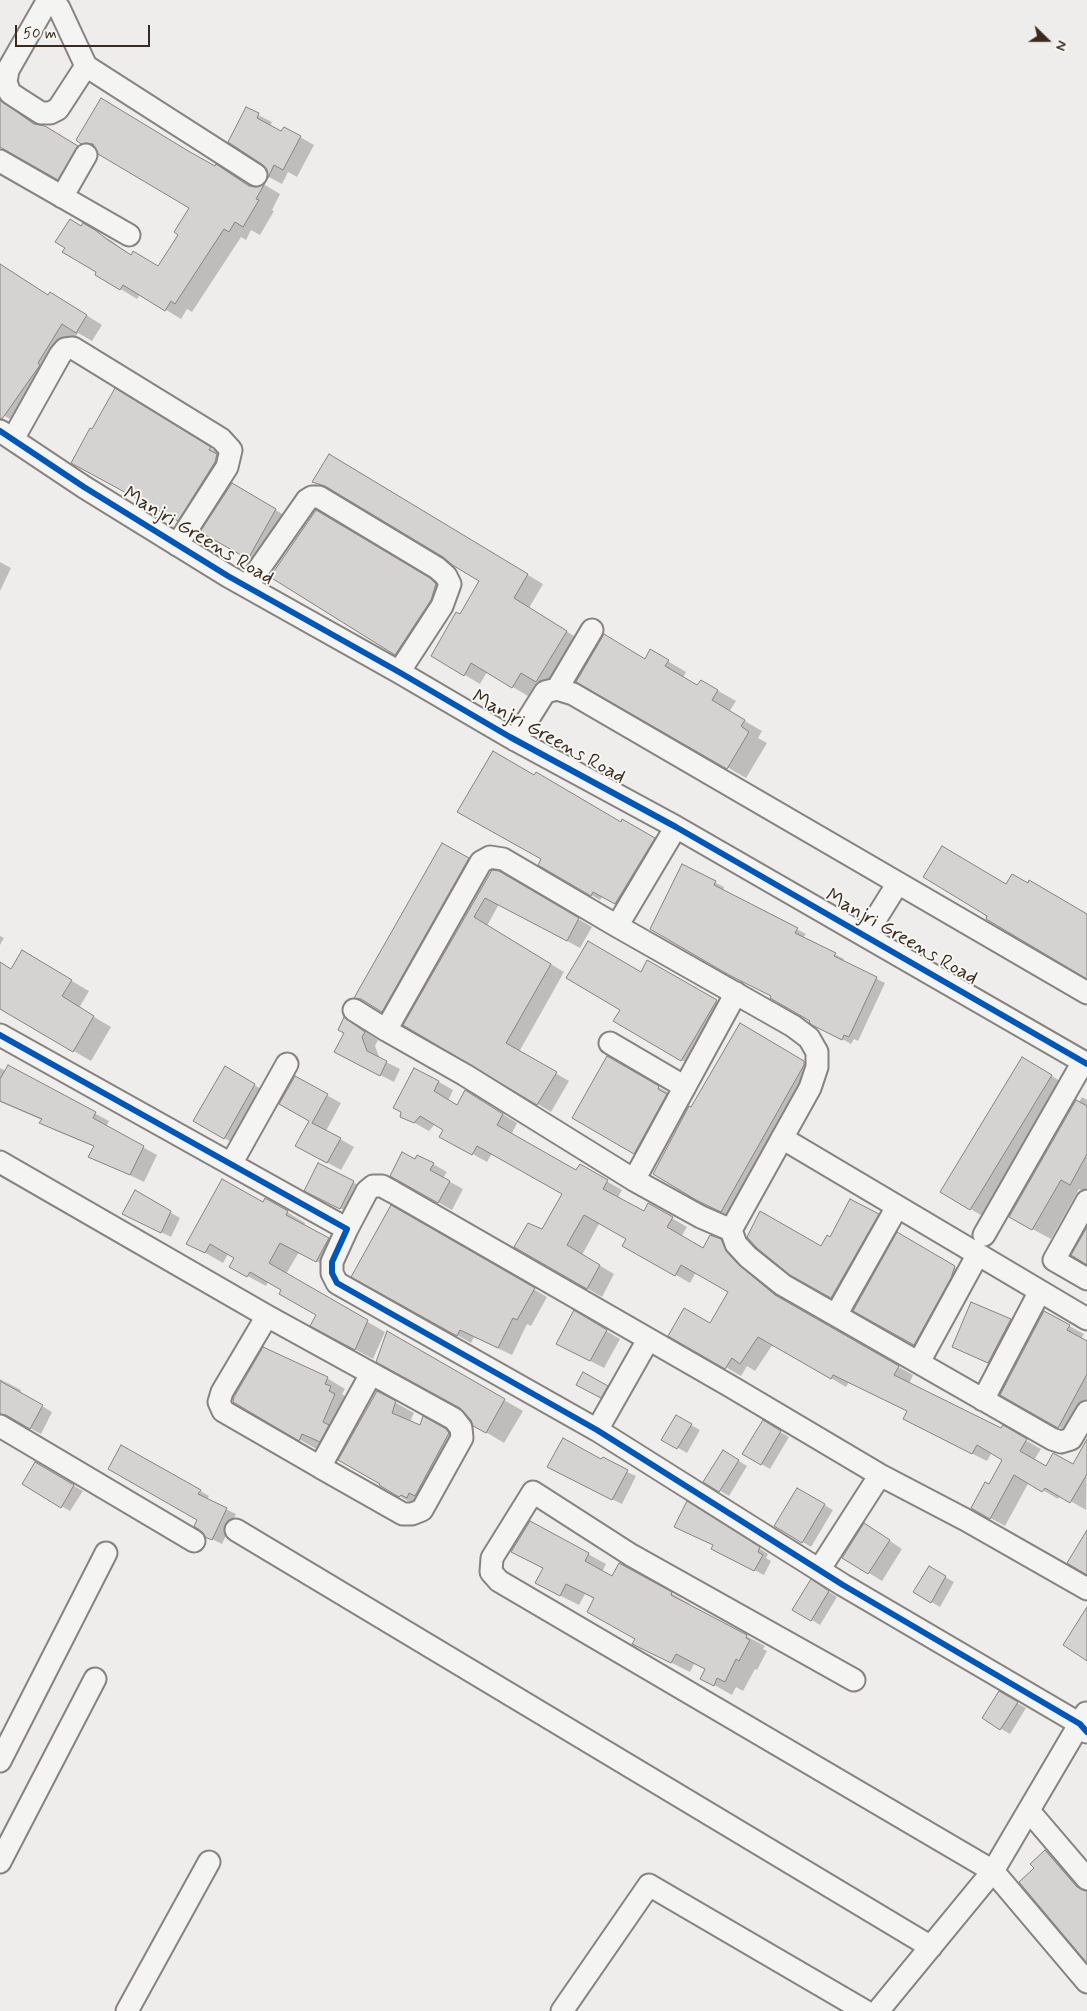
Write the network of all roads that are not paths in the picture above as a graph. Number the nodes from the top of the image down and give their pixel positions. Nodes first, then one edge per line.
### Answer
1 (48, 0) edge
2 (53, 0) edge
3 (86, 66) junction
4 (86, 155) dead end
5 (0, 161) edge
6 (256, 175) dead end
7 (62, 197) junction
8 (129, 235) dead end
9 (6, 435) edge
10 (177, 545) junction
11 (246, 586) junction
12 (592, 630) dead end
13 (399, 672) junction
14 (557, 689) junction
15 (516, 740) junction
16 (676, 827) junction
17 (898, 883) junction
18 (617, 926) junction
19 (865, 936) junction
20 (736, 993) junction
21 (1087, 993) edge
22 (354, 1010) dead end
23 (386, 1030) junction
24 (0, 1035) edge
25 (610, 1042) dead end
26 (1085, 1063) edge
27 (287, 1064) dead end
28 (685, 1087) junction
29 (782, 1138) junction
30 (0, 1162) edge
31 (231, 1164) junction
32 (634, 1180) junction
33 (1087, 1201) edge
34 (897, 1206) junction
35 (346, 1229) junction
36 (731, 1230) junction
37 (981, 1245) junction
38 (1087, 1279) edge
39 (1040, 1291) junction
40 (836, 1315) junction
41 (267, 1316) junction
42 (1087, 1319) edge
43 (648, 1340) junction
44 (918, 1362) junction
45 (371, 1374) junction
46 (983, 1400) junction
47 (1087, 1412) edge
48 (0, 1426) edge
49 (597, 1430) junction
50 (320, 1467) junction
51 (880, 1475) junction
52 (236, 1530) dead end
53 (194, 1540) dead end
54 (106, 1553) dead end
55 (819, 1570) junction
56 (1087, 1589) edge
57 (95, 1679) dead end
58 (854, 1680) dead end
59 (1085, 1723) edge
60 (0, 1761) edge
61 (1029, 1811) junction
62 (0, 1862) edge
63 (209, 1862) dead end
64 (994, 1871) junction
65 (1087, 1879) edge
66 (931, 1947) junction
67 (1087, 1982) edge
68 (127, 2011) edge
69 (562, 2011) edge
70 (865, 2011) edge
71 (878, 2011) edge

1 - 3 street
2 - 3 street
3 - 6 street
4 - 7 street
5 - 7 street
7 - 8 street
9 - 10 street, Manjri Greens Road
9 - 10 street
10 - 11 street, Manjri Greens Road
11 - 13 street, Manjri Greens Road
11 - 13 street
12 - 14 street
13 - 15 street, Manjri Greens Road
14 - 15 street
14 - 17 street
15 - 16 street, Manjri Greens Road
16 - 18 street
16 - 19 street, Manjri Greens Road
17 - 19 street
17 - 21 street
18 - 20 street
18 - 23 street
19 - 26 street, Manjri Greens Road
20 - 28 street
20 - 29 street
22 - 23 street
23 - 32 street
24 - 31 street
25 - 28 street
26 - 37 street
27 - 31 street
28 - 32 street
29 - 34 street
29 - 36 street
30 - 41 street
31 - 35 street
32 - 36 street
33 - 38 street
34 - 37 street
34 - 40 street
35 - 43 street
35 - 49 street
36 - 40 street
37 - 39 street
37 - 44 street
39 - 42 street
39 - 46 street
40 - 44 street
41 - 45 street
41 - 50 street
43 - 49 street
43 - 51 street
44 - 46 street
45 - 50 street
45 - 50 street
46 - 47 street
48 - 53 street
49 - 55 street
51 - 55 street
51 - 56 street
52 - 66 street
54 - 60 street
55 - 59 street
57 - 62 street
58 - 64 street
59 - 61 street
61 - 64 street
61 - 65 street
63 - 68 street
64 - 66 street
64 - 67 street
66 - 71 street
69 - 70 street

